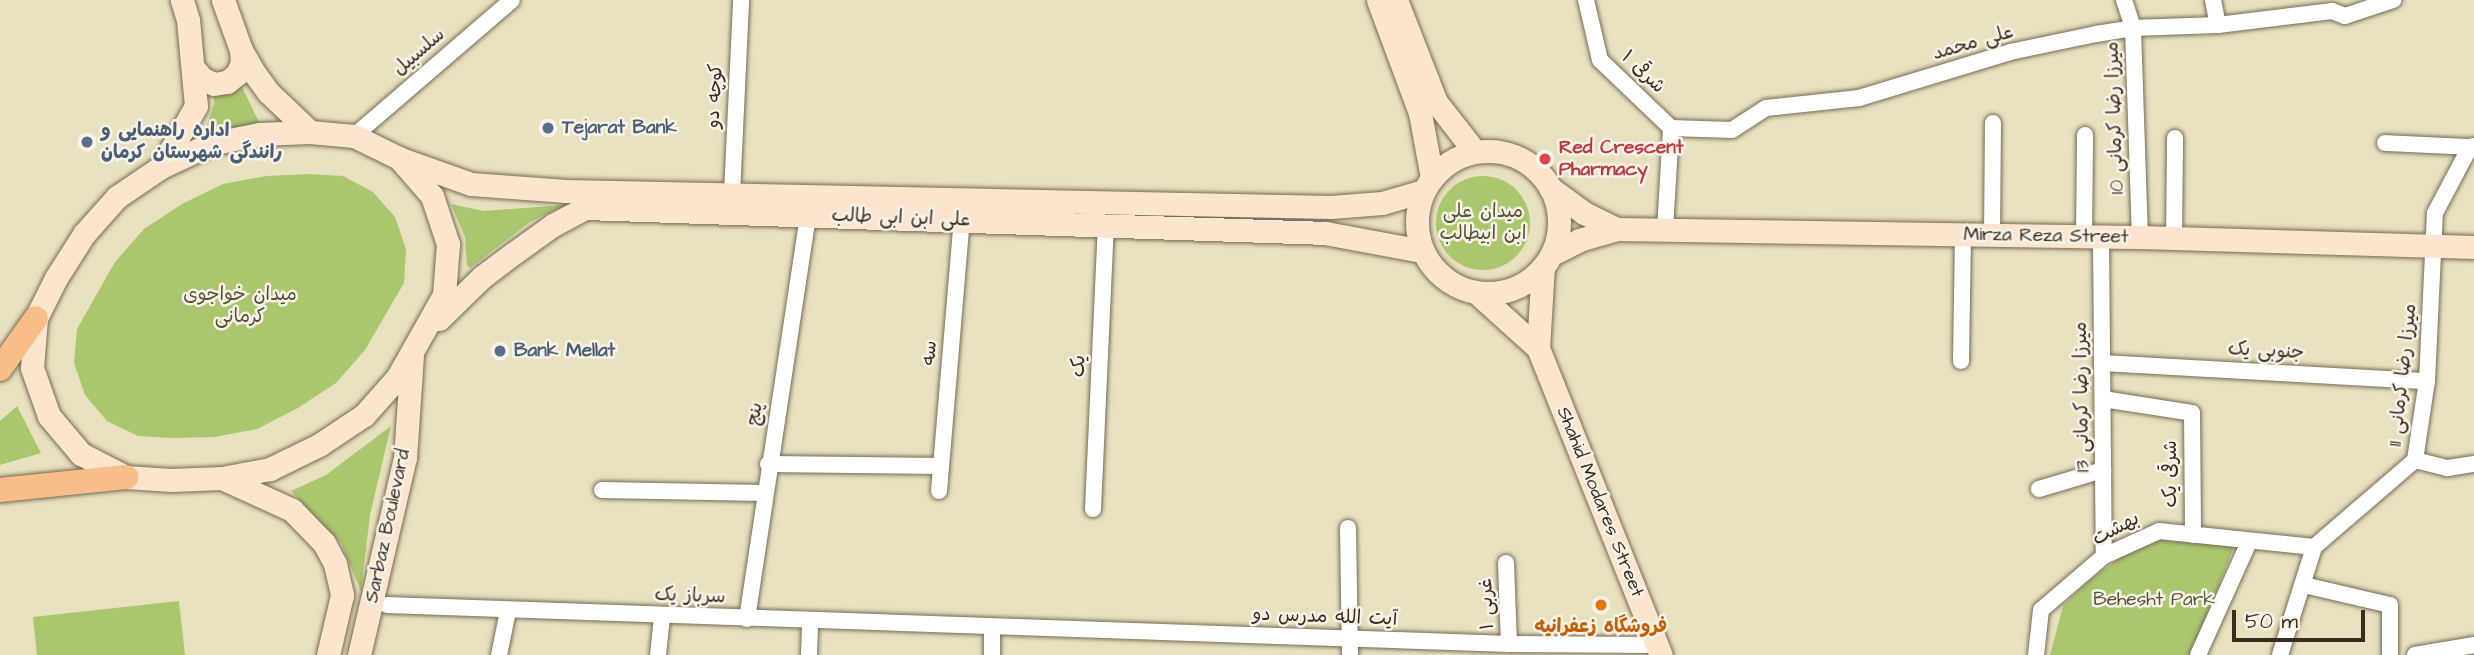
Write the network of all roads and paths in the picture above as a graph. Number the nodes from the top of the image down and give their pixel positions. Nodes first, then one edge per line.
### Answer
1 (182, 0) edge
2 (223, 0) edge
3 (512, 0) edge
4 (741, 0) edge
5 (1378, 0) edge
6 (1396, 0) edge
7 (1586, 0) edge
8 (2124, 0) edge
9 (2213, 0) edge
10 (2393, 0) edge
11 (2343, 8) edge
12 (2218, 25) junction
13 (2133, 28) junction
14 (241, 50) junction
15 (194, 69) junction
16 (1993, 123) dead end
17 (1671, 128) junction
18 (310, 132) junction
19 (2085, 135) dead end
20 (354, 136) junction
21 (2175, 138) dead end
22 (2385, 144) dead end
23 (2472, 146) edge
24 (1475, 152) junction
25 (399, 158) junction
26 (161, 167) junction
27 (1427, 185) junction
28 (1550, 188) junction
29 (732, 194) junction
30 (808, 215) junction
31 (962, 219) junction
32 (1106, 225) junction
33 (1617, 229) junction
34 (1665, 230) junction
35 (1963, 235) junction
36 (1992, 236) junction
37 (2093, 237) junction
38 (2140, 237) junction
39 (2174, 238) junction
40 (2432, 245) junction
41 (2474, 247) edge
42 (1422, 251) junction
43 (1547, 261) junction
44 (1477, 293) junction
45 (36, 318) junction
46 (417, 344) junction
47 (1538, 348) junction
48 (1961, 361) dead end
49 (2102, 363) junction
50 (0, 369) edge
51 (2427, 381) junction
52 (2103, 399) junction
53 (2415, 460) junction
54 (768, 464) junction
55 (2474, 464) edge
56 (942, 466) junction
57 (2104, 470) junction
58 (126, 477) junction
59 (222, 478) junction
60 (2039, 489) dead end
61 (0, 490) edge
62 (602, 490) dead end
63 (939, 491) dead end
64 (764, 493) junction
65 (1093, 509) dead end
66 (1348, 528) dead end
67 (2193, 535) junction
68 (2249, 542) junction
69 (2314, 547) junction
70 (2104, 556) junction
71 (1506, 563) dead end
72 (2304, 585) junction
73 (387, 605) dead end
74 (508, 611) junction
75 (662, 617) junction
76 (747, 619) junction
77 (810, 622) junction
78 (992, 627) junction
79 (1509, 645) junction
80 (2474, 645) edge
81 (1350, 647) edge
82 (1450, 648) edge
83 (1659, 650) edge
84 (328, 655) edge
85 (359, 655) edge
86 (499, 655) edge
87 (658, 655) edge
88 (809, 655) edge
89 (992, 655) edge
90 (2036, 655) edge
91 (2199, 655) edge
92 (2280, 655) edge
93 (2390, 655) edge
94 (2415, 655) edge

1 - 15 main road
2 - 14 main road
3 - 20 street, سلسبیل
4 - 29 street, کوچه دو
5 - 27 main road
6 - 24 main road
7 - 17 street, شرقی ۱
8 - 13 street, میرزا رضا کرمانی 10
9 - 12 street
10 - 11 street
11 - 12 street, علی محمد
12 - 13 street, علی محمد
13 - 17 street, علی محمد
13 - 38 street, میرزا رضا کرمانی 10
14 - 15 main road
14 - 18 main road
15 - 26 main road
16 - 36 street
17 - 34 street
18 - 20 main road
18 - 26 main road
19 - 37 street, میرزا رضا کرمانی 13
20 - 25 main road, علی ابن ابی طالب
21 - 39 street
22 - 23 street
23 - 40 street, میرزا رضا کرمانی 11
24 - 27 main road
24 - 28 main road
25 - 29 main road, علی ابن ابی طالب
25 - 46 main road
26 - 45 main road
27 - 29 main road, علی ابن ابی طالب
27 - 42 main road
28 - 33 main road
28 - 43 main road
30 - 31 main road, علی ابن ابی طالب
30 - 46 main road, علی ابن ابی طالب
30 - 54 street, پنج
31 - 32 main road, علی ابن ابی طالب
31 - 56 street, سه
32 - 42 main road, علی ابن ابی طالب
32 - 65 street, یک
33 - 34 main road, Mirza Reza Street
33 - 43 main road
34 - 35 main road, Mirza Reza Street
35 - 36 main road, Mirza Reza Street
35 - 48 street
36 - 37 main road, Mirza Reza Street
37 - 38 main road, Mirza Reza Street
37 - 49 street, میرزا رضا کرمانی 13
38 - 39 main road, Mirza Reza Street
39 - 40 main road, Mirza Reza Street
40 - 41 main road, Mirza Reza Street
40 - 51 street, میرزا رضا کرمانی 11
42 - 44 main road
43 - 44 main road
43 - 47 main road
44 - 47 main road
45 - 50 main road
45 - 58 main road
46 - 59 main road
46 - 85 main road, Sarbaz Boulevard
47 - 83 main road, Shahid Modares Street
49 - 51 street, جنوبی یک
49 - 52 street, میرزا رضا کرمانی 13
51 - 53 street, میرزا رضا کرمانی 11
52 - 57 street, میرزا رضا کرمانی 13
52 - 67 street, شرقی یک
53 - 55 street
53 - 69 street, میرزا رضا کرمانی 11
54 - 56 street
54 - 64 street, پنج
56 - 63 street, سه
57 - 60 street
57 - 70 street, میرزا رضا کرمانی 13
58 - 59 main road
58 - 61 main road
59 - 84 main road, Sarbaz Boulevard
62 - 64 street
64 - 76 street, پنج
66 - 81 street
67 - 68 street, بهشت
67 - 70 street, بهشت
68 - 69 street, بهشت
68 - 91 street
69 - 72 street
70 - 90 street, بهشت
71 - 79 street, غربی ۱
72 - 92 street
72 - 93 street
73 - 74 street, سرباز یک
74 - 75 street, سرباز یک
74 - 86 street
75 - 76 street, سرباز یک
75 - 87 street
76 - 77 street, سرباز یک
77 - 78 street, سرباز یک
77 - 88 street
78 - 81 street, آیت الله مدرس دو
78 - 89 street
79 - 82 street, آیت الله مدرس دو
79 - 83 street, آیت الله مدرس دو
80 - 94 street
81 - 82 street, آیت الله مدرس دو

